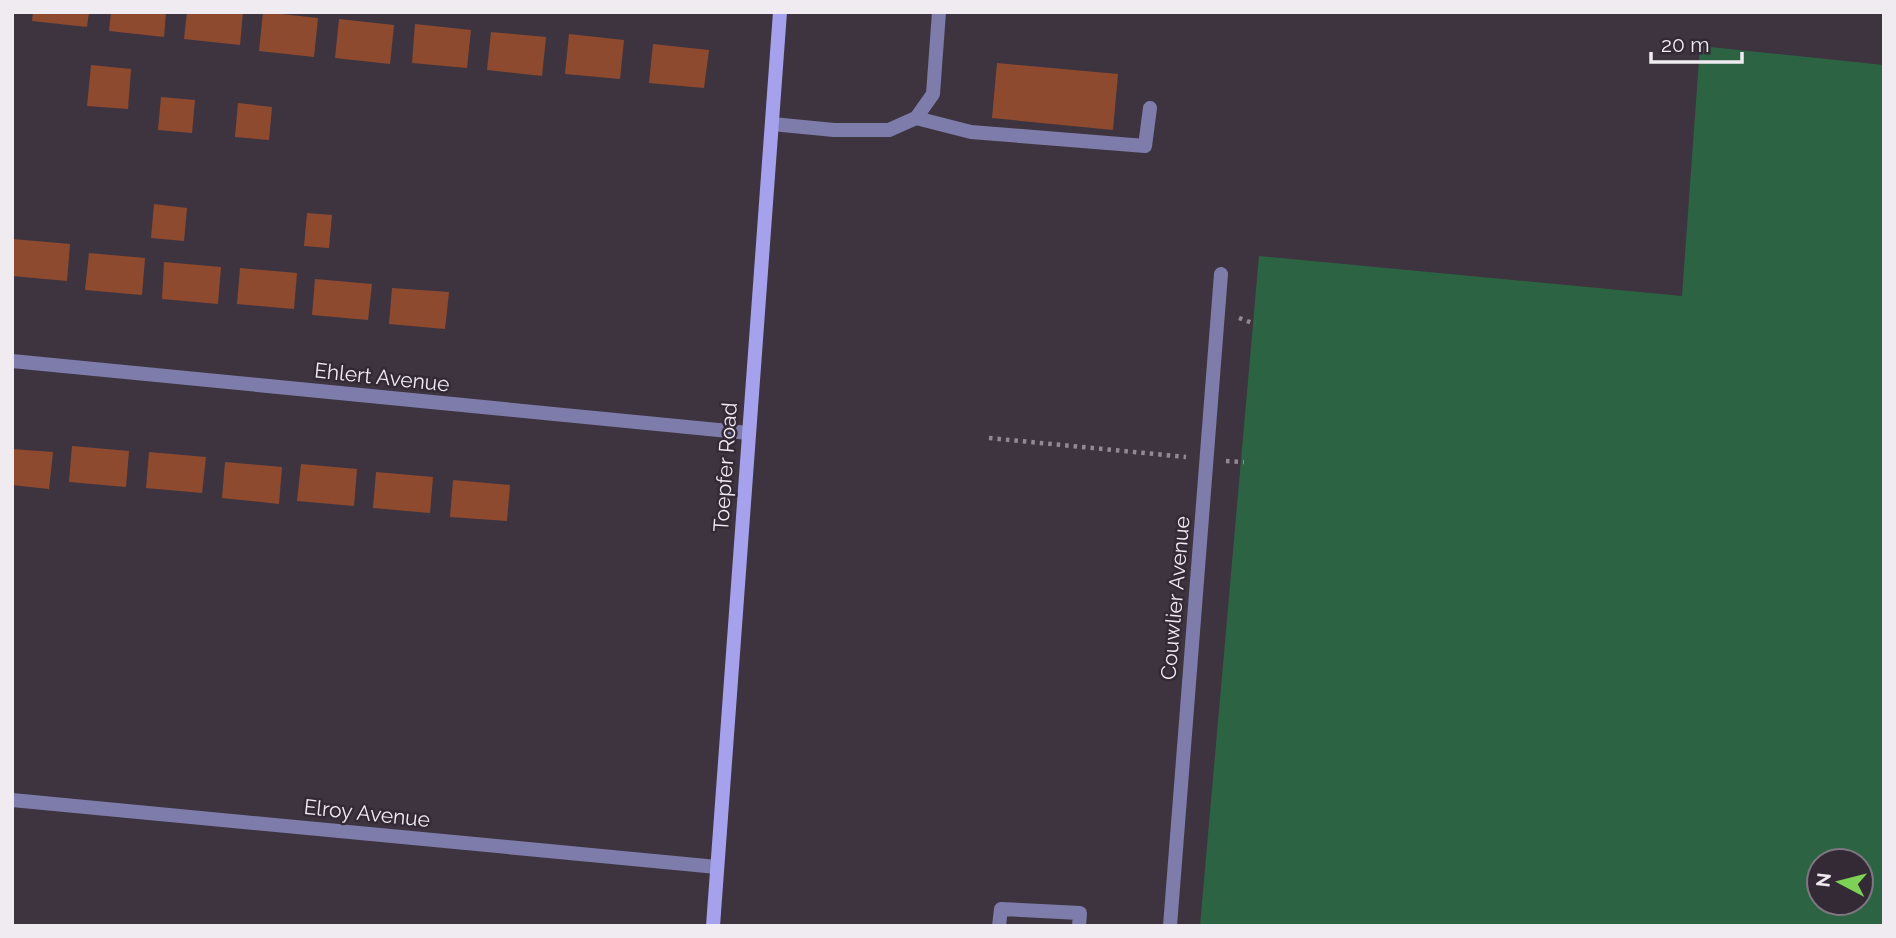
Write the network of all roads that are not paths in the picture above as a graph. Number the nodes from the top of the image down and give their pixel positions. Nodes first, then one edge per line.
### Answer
1 (780, 12) edge
2 (939, 12) edge
3 (1150, 108) dead end
4 (916, 118) junction
5 (772, 124) junction
6 (1221, 274) dead end
7 (12, 361) edge
8 (749, 433) junction
9 (12, 800) edge
10 (717, 867) junction
11 (713, 926) edge
12 (999, 926) edge
13 (1079, 926) edge
14 (1170, 926) edge

1 - 5 street, Toepfer Road
2 - 4 street
3 - 4 street
4 - 5 street
5 - 8 street, Toepfer Road
6 - 14 street, Couwlier Avenue
7 - 8 street, Ehlert Avenue
8 - 10 street, Toepfer Road
9 - 10 street, Elroy Avenue
10 - 11 street, Toepfer Road
12 - 13 street

